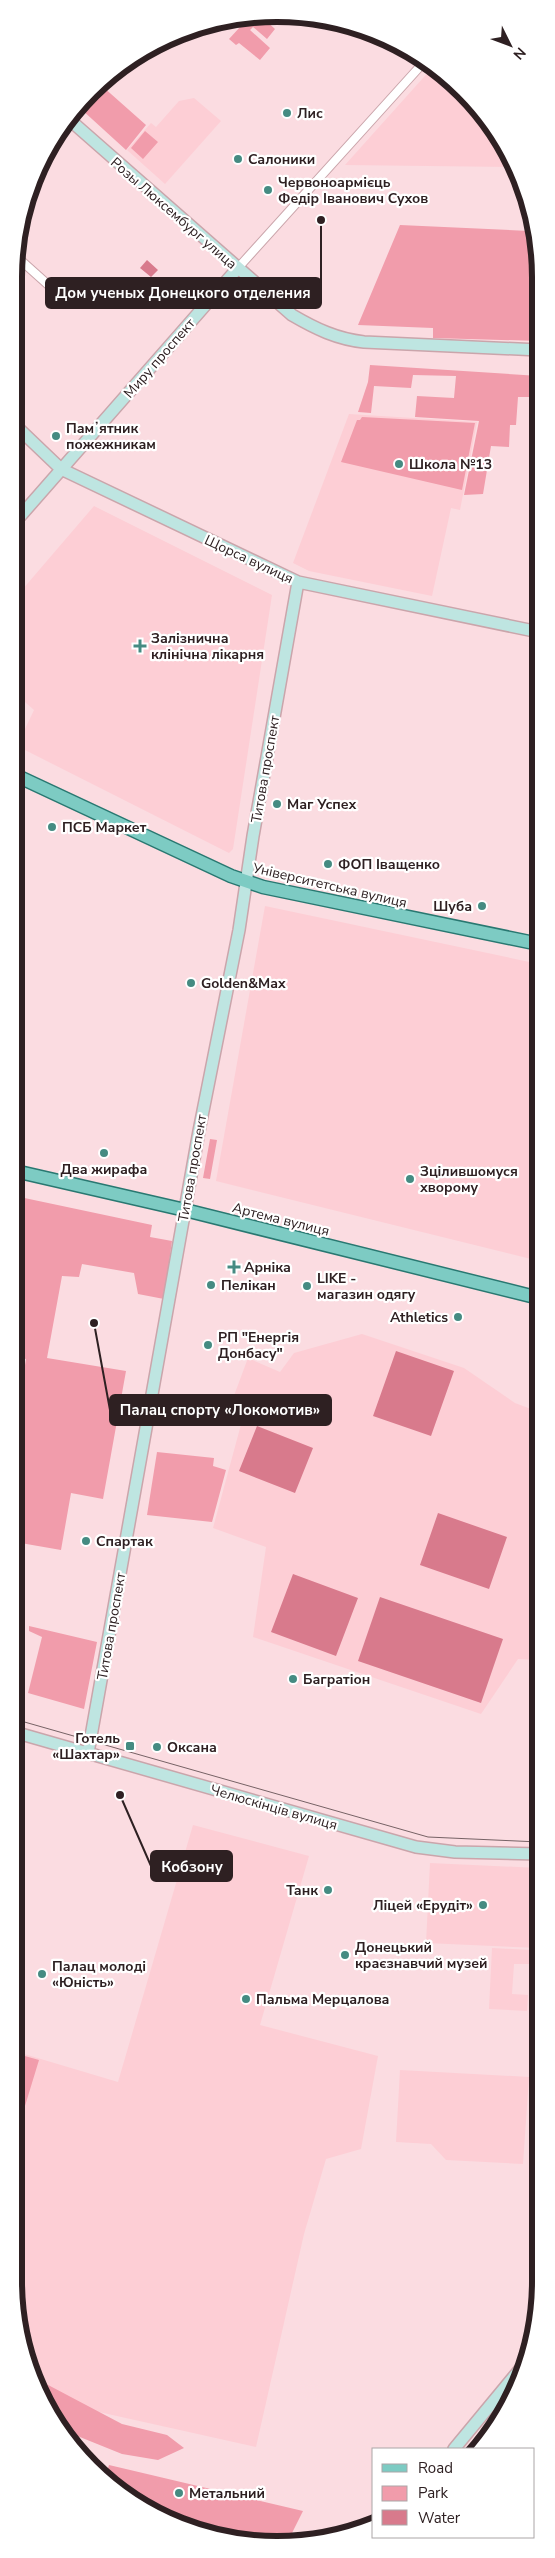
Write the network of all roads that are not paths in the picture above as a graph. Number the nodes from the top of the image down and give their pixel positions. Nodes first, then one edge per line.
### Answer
1 (420, 66) edge
2 (74, 124) edge
3 (23, 262) edge
4 (237, 269) junction
5 (64, 299) dead end
6 (532, 350) edge
7 (22, 432) edge
8 (61, 469) junction
9 (22, 513) edge
10 (298, 582) junction
11 (532, 631) edge
12 (22, 777) edge
13 (247, 882) junction
14 (532, 943) edge
15 (22, 1173) edge
16 (185, 1210) junction
17 (532, 1296) edge
18 (22, 1734) edge
19 (88, 1753) junction
20 (532, 1854) edge
21 (513, 2377) edge
22 (455, 2448) edge

1 - 4 street, Миру проспект
2 - 4 street, Розы Люксембург улица
3 - 5 street
4 - 6 street, Розы Люксембург улица
4 - 8 street, Миру проспект
7 - 8 street, Щорса вулиця
8 - 9 street, Миру проспект
8 - 10 street, Щорса вулиця
10 - 11 street, Щорса вулиця
10 - 13 street, Титова проспект
12 - 13 main road, Університетська вулиця
13 - 14 main road, Університетська вулиця
13 - 16 street, Титова проспект
15 - 16 main road, Артема вулиця
16 - 17 main road, Артема вулиця
16 - 19 street, Титова проспект
18 - 19 street, Челюскінців вулиця
19 - 20 street, Челюскінців вулиця
21 - 22 street

